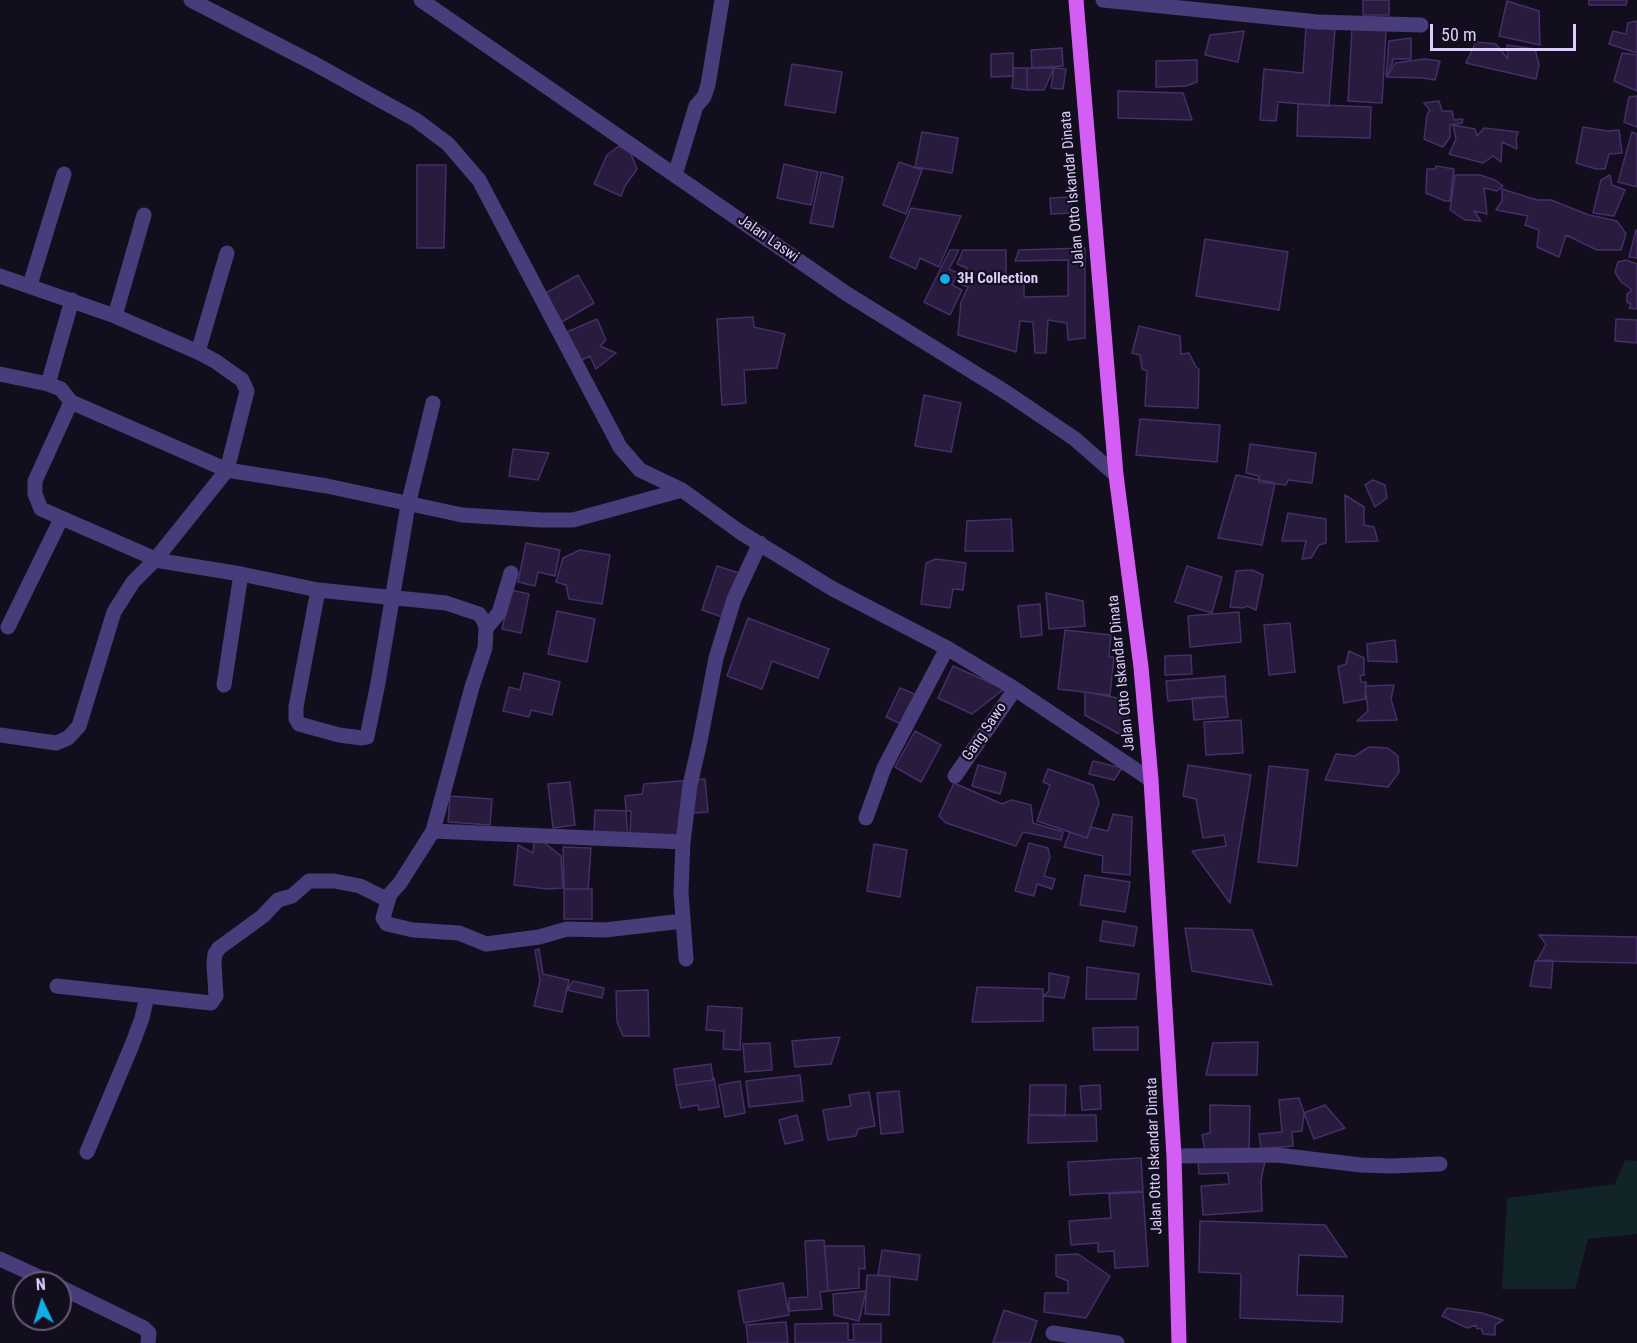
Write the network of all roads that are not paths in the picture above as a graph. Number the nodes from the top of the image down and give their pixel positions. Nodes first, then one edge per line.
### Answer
1 (191, 0) edge
2 (421, 0) edge
3 (722, 0) edge
4 (1076, 0) edge
5 (1103, 0) edge
6 (1421, 26) dead end
7 (64, 174) dead end
8 (675, 175) junction
9 (144, 215) dead end
10 (227, 253) dead end
11 (0, 276) edge
12 (30, 285) junction
13 (72, 300) junction
14 (115, 316) junction
15 (198, 352) junction
16 (0, 374) edge
17 (48, 384) junction
18 (71, 402) junction
19 (433, 403) dead end
20 (227, 470) junction
21 (1116, 475) junction
22 (682, 490) junction
23 (408, 505) junction
24 (61, 519) junction
25 (760, 543) junction
26 (155, 560) junction
27 (511, 573) dead end
28 (241, 574) junction
29 (318, 590) junction
30 (392, 598) junction
31 (8, 627) dead end
32 (486, 628) junction
33 (947, 648) junction
34 (224, 685) dead end
35 (1015, 689) junction
36 (0, 735) edge
37 (955, 776) dead end
38 (1151, 780) junction
39 (866, 818) dead end
40 (433, 831) junction
41 (683, 842) junction
42 (392, 892) junction
43 (683, 921) junction
44 (686, 959) dead end
45 (57, 986) dead end
46 (147, 996) junction
47 (87, 1152) dead end
48 (1174, 1156) junction
49 (1440, 1164) dead end
50 (0, 1258) edge
51 (27, 1271) edge
52 (72, 1293) edge
53 (1053, 1333) dead end
54 (148, 1343) edge
55 (1118, 1343) edge
56 (1179, 1343) edge

1 - 22 street
2 - 8 street, Jalan Laswi
3 - 8 street
4 - 21 main road, Jalan Otto Iskandar Dinata
5 - 6 street
7 - 12 street
8 - 21 street, Jalan Laswi
9 - 14 street
10 - 15 street
11 - 12 street
12 - 13 street
13 - 14 street
13 - 17 street
14 - 15 street
15 - 20 street
16 - 17 street
17 - 18 street
18 - 20 street
18 - 24 street
19 - 23 street
20 - 23 street
20 - 26 street
21 - 38 main road, Jalan Otto Iskandar Dinata
22 - 23 street
22 - 25 street
23 - 30 street
24 - 26 street
24 - 31 street
25 - 33 street
25 - 41 street
26 - 28 street
26 - 36 street
27 - 32 street
28 - 29 street
28 - 34 street
29 - 30 street
29 - 30 street
30 - 32 street
32 - 40 street
33 - 35 street
33 - 39 street
35 - 37 street, Gang Sawo
35 - 38 street
38 - 48 main road, Jalan Otto Iskandar Dinata
40 - 41 street
40 - 42 street
41 - 43 street
42 - 43 street
42 - 46 street
43 - 44 street
45 - 46 street
46 - 47 street
48 - 49 street
48 - 56 main road, Jalan Otto Iskandar Dinata
50 - 51 street
52 - 54 street
53 - 55 street

